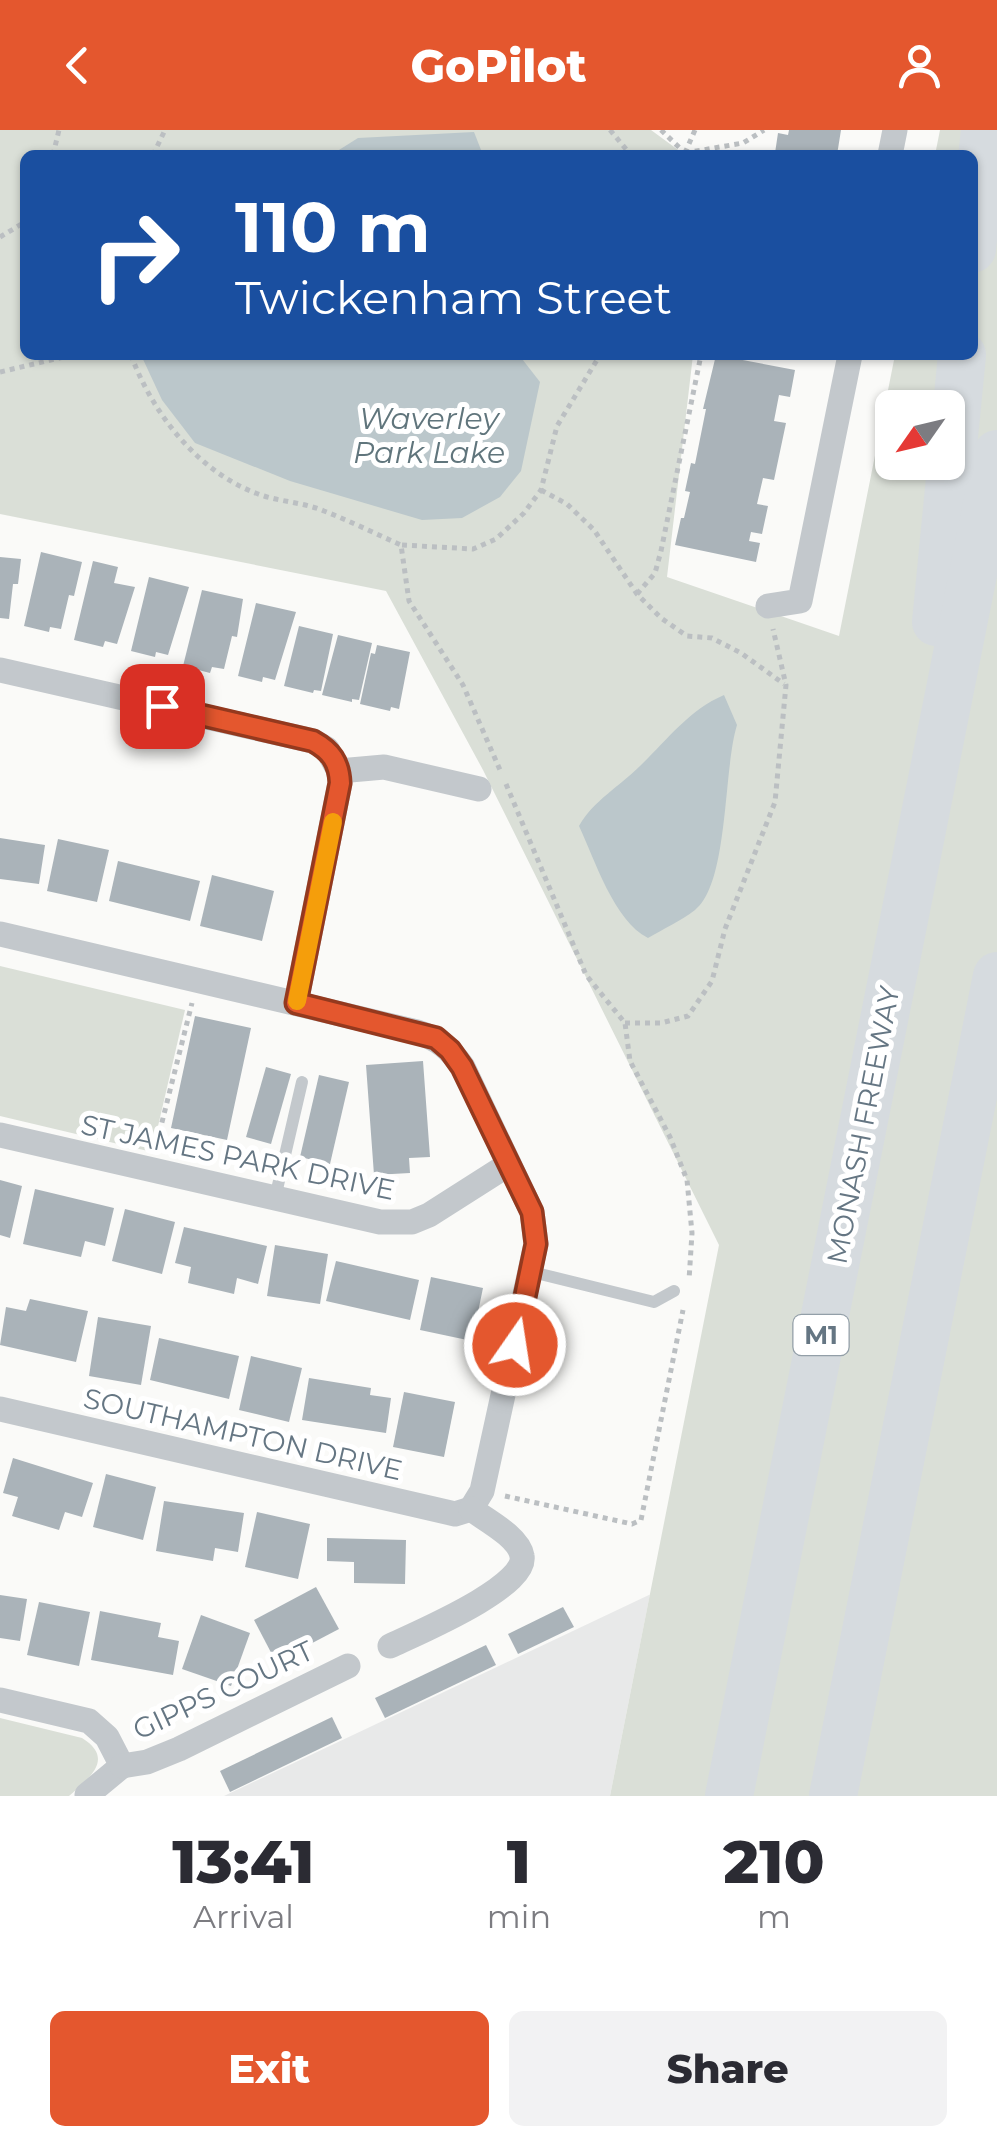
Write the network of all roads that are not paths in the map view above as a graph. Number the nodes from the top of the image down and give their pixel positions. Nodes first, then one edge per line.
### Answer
1 (985, 130) edge
2 (978, 194) edge
3 (849, 360) edge
4 (962, 360) edge
5 (997, 454) edge
6 (768, 606) road end
7 (0, 670) edge
8 (340, 770) junction
9 (479, 789) dead end
10 (914, 874) junction
11 (0, 934) edge
12 (997, 976) edge
13 (296, 1003) junction
14 (302, 1082) dead end
15 (0, 1134) edge
16 (509, 1164) junction
17 (275, 1198) junction
18 (532, 1272) junction
19 (674, 1292) dead end
20 (0, 1409) edge
21 (477, 1500) junction
22 (390, 1646) dead end
23 (348, 1666) dead end
24 (0, 1700) edge
25 (122, 1766) junction
26 (87, 1794) edge
27 (729, 1796) edge
28 (833, 1796) edge

1 - 2 highway
3 - 6 street
4 - 10 highway
5 - 10 highway, MONASH FREEWAY / M1
7 - 8 street
8 - 9 street
8 - 13 street
10 - 27 highway, MONASH FREEWAY / M1
11 - 13 street
12 - 28 highway
13 - 16 street
14 - 17 lane
15 - 17 street, ST JAMES PARK DRIVE
16 - 17 street, ST JAMES PARK DRIVE
16 - 18 street
18 - 19 lane
18 - 21 street
20 - 21 street, SOUTHAMPTON DRIVE
21 - 22 street
23 - 25 street, GIPPS COURT
24 - 25 street
25 - 26 street

